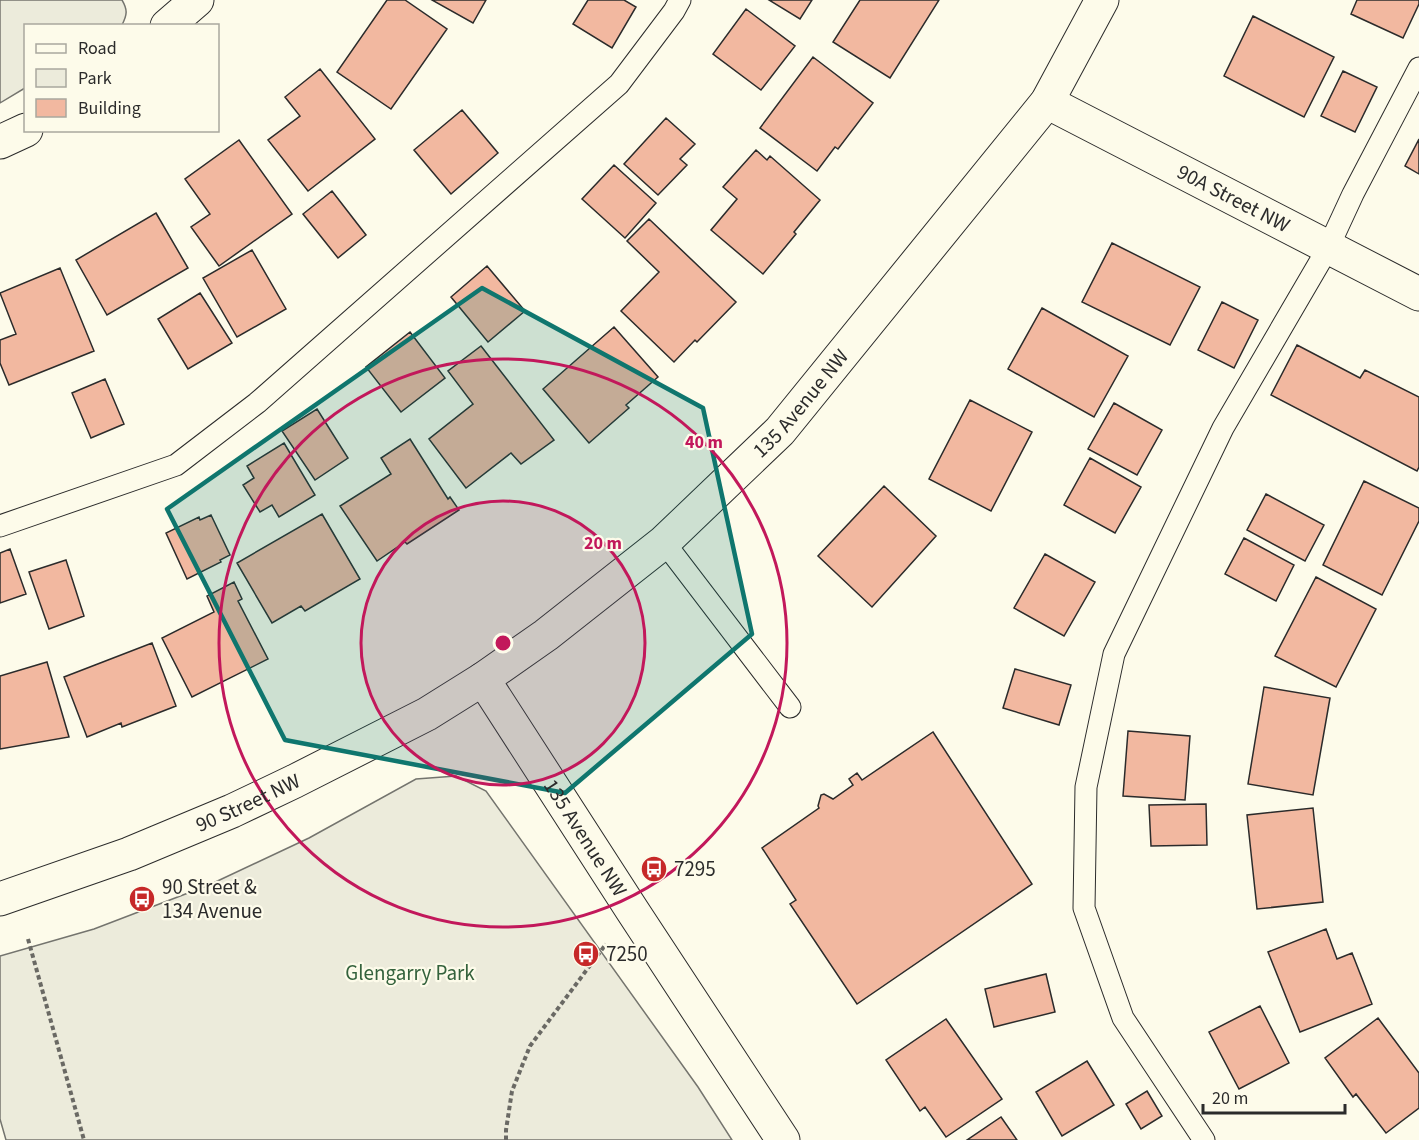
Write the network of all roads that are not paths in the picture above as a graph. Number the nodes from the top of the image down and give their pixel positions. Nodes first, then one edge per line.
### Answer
1 (197, 0) edge
2 (680, 0) edge
3 (1102, 0) edge
4 (169, 24) edge
5 (1419, 68) edge
6 (1047, 102) junction
7 (24, 131) edge
8 (0, 142) edge
9 (1328, 248) junction
10 (1419, 294) edge
11 (0, 526) edge
12 (664, 542) junction
13 (483, 679) junction
14 (790, 707) dead end
15 (0, 899) edge
16 (783, 1140) edge
17 (1204, 1140) edge

1 - 4 street
2 - 11 lane
3 - 6 street, 135 Avenue NW
5 - 9 lane
6 - 9 street, 90A Street NW
6 - 12 street, 135 Avenue NW
7 - 8 street
9 - 10 street, 90A Street NW
9 - 17 lane
12 - 13 street, 135 Avenue NW
12 - 14 lane
13 - 15 street, 90 Street NW
13 - 16 street, 135 Avenue NW

